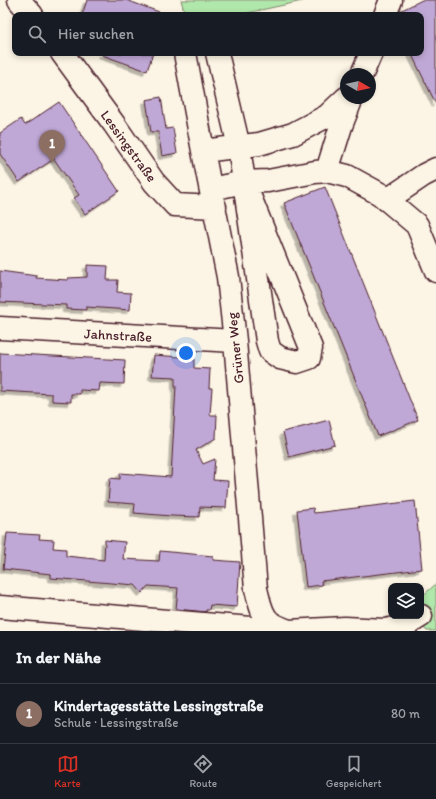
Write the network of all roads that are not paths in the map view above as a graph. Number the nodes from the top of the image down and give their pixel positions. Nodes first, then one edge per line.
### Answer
1 (19, 0) edge
2 (390, 0) edge
3 (29, 12) edge
4 (386, 12) edge
5 (64, 56) edge
6 (186, 56) edge
7 (218, 56) edge
8 (370, 56) edge
9 (365, 68) edge
10 (340, 104) edge
11 (350, 104) edge
12 (239, 147) junction
13 (203, 151) junction
14 (436, 169) edge
15 (327, 172) junction
16 (244, 182) junction
17 (213, 198) junction
18 (387, 200) junction
19 (436, 271) edge
20 (0, 328) edge
21 (236, 341) junction
22 (436, 606) edge
23 (0, 607) edge
24 (424, 614) edge
25 (416, 619) edge
26 (287, 631) edge

1 - 3 street
2 - 4 street
5 - 17 street, Lessingstraße
6 - 13 street, Grüner Weg
7 - 12 street
8 - 9 street
10 - 12 street
11 - 15 street
12 - 13 street
12 - 16 street
13 - 17 street, Grüner Weg
14 - 18 street
15 - 16 street, Lessingstraße
15 - 18 street, Lessingstraße
16 - 16 street
16 - 17 street, Lessingstraße
17 - 21 street, Grüner Weg
18 - 19 street, Lessingstraße
20 - 21 street, Jahnstraße
21 - 26 street, Grüner Weg
22 - 24 street
23 - 26 street
25 - 26 street

